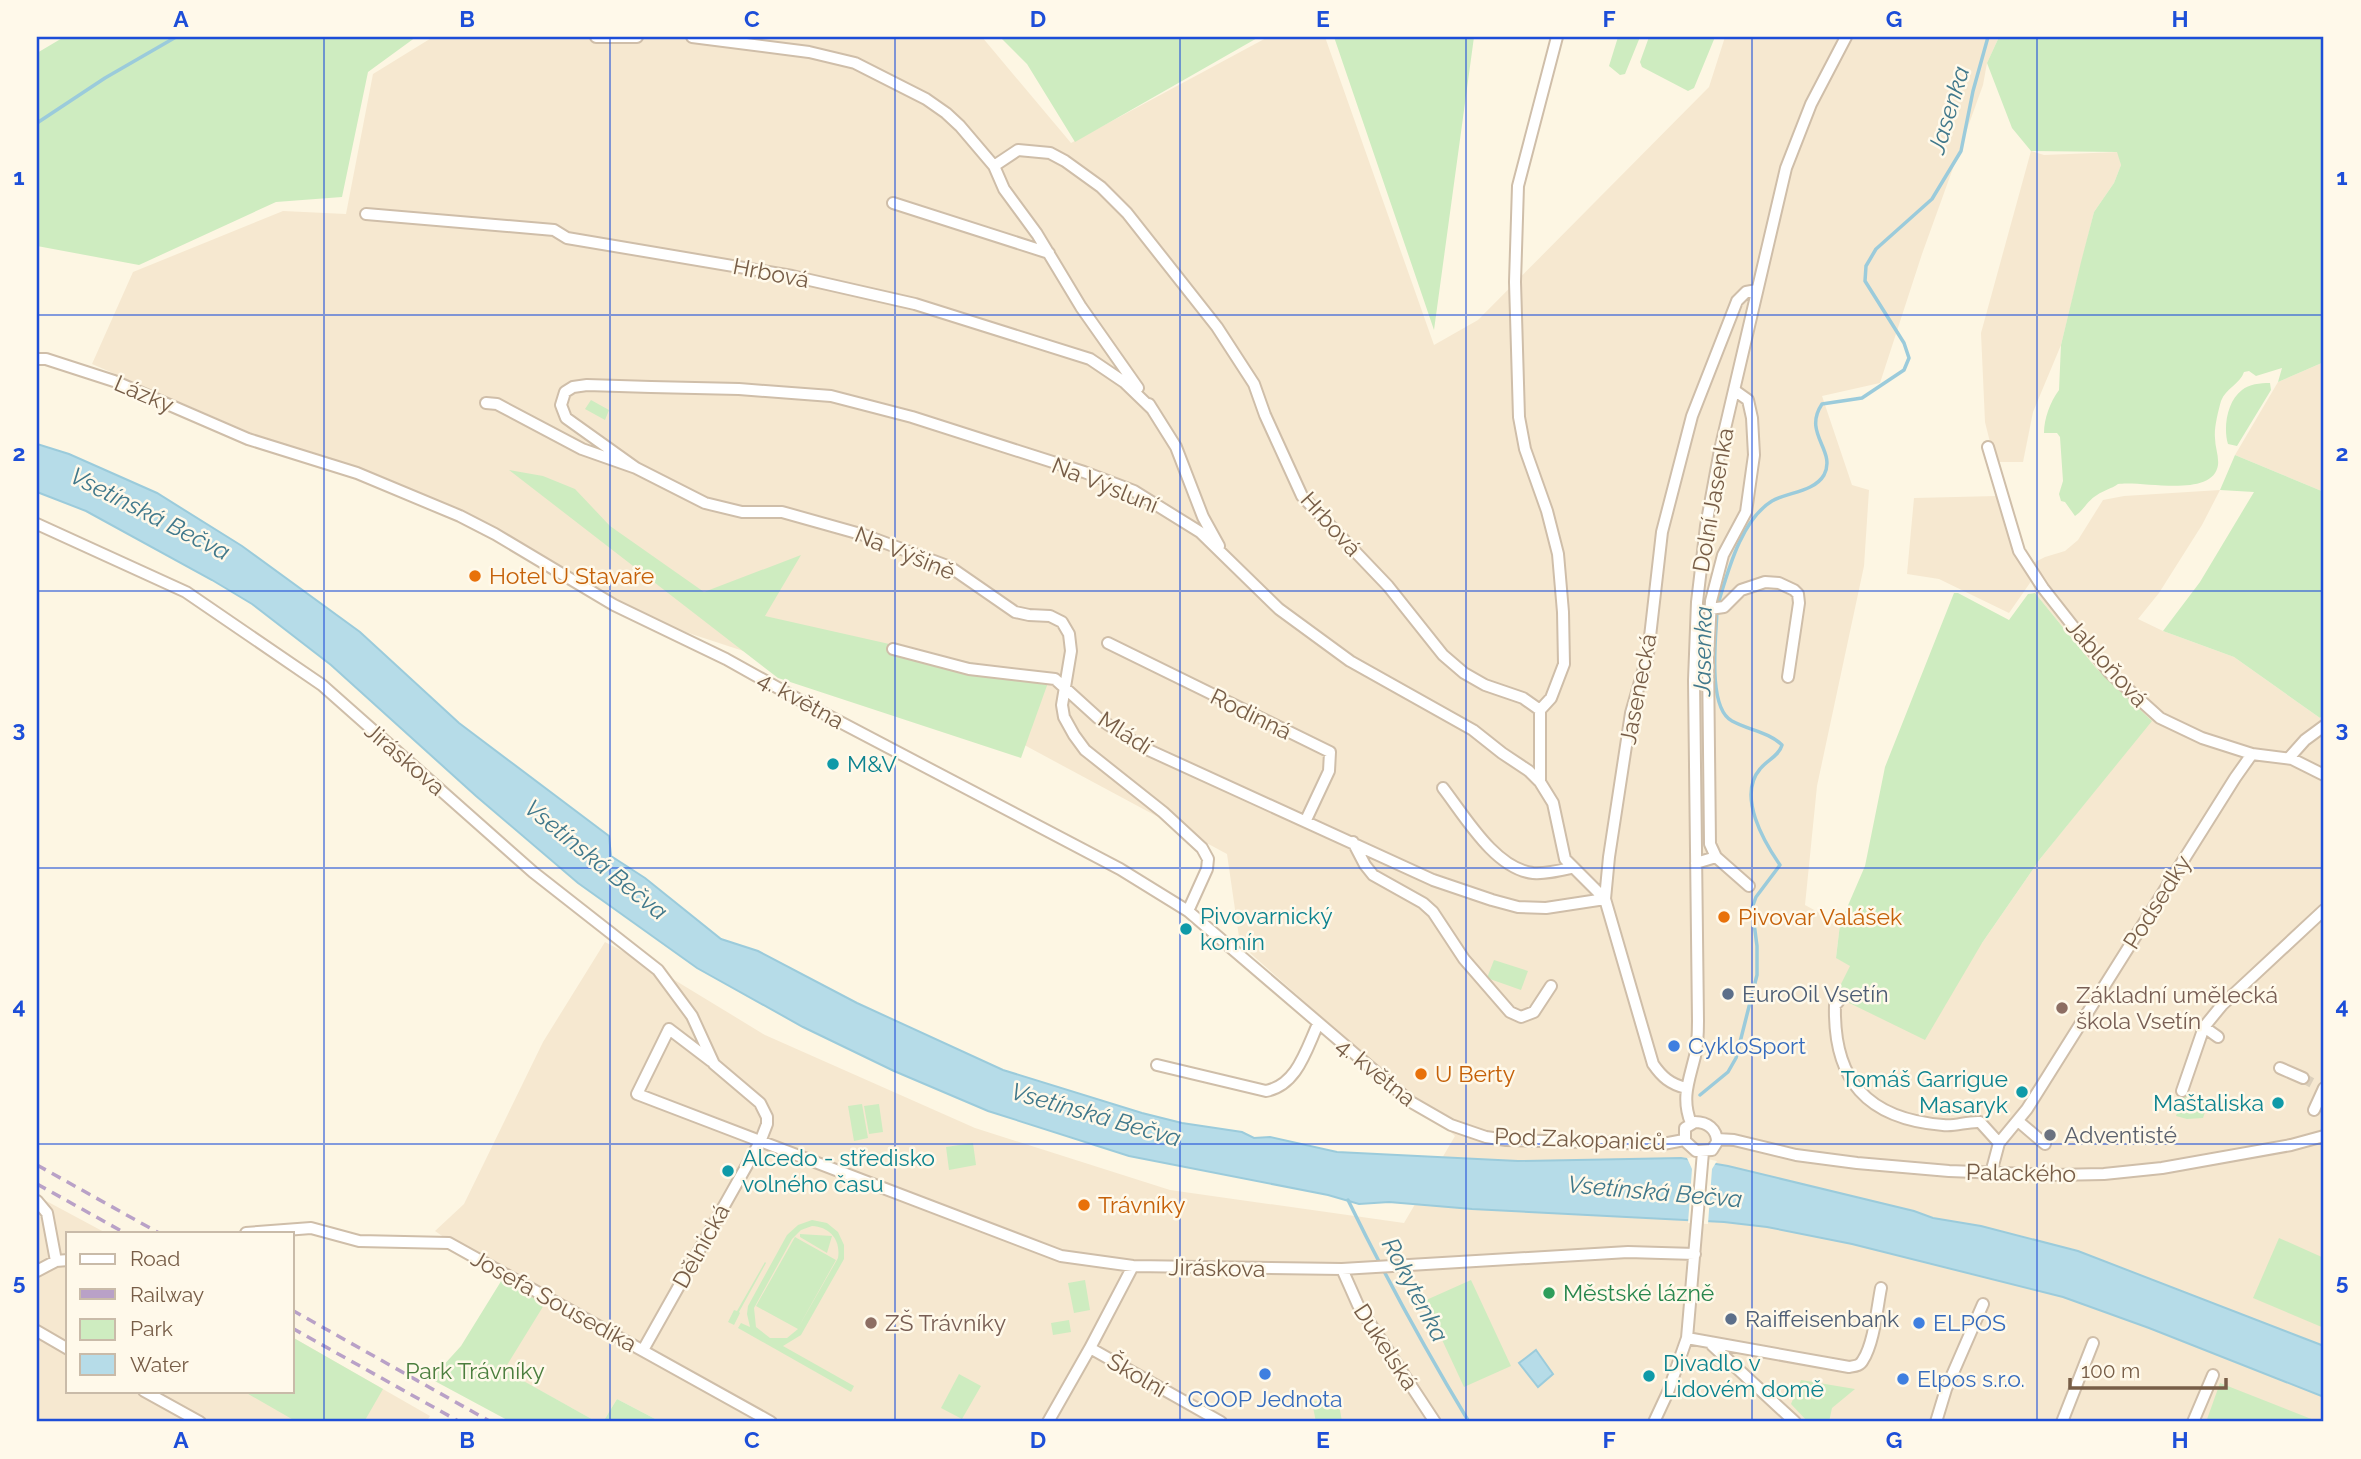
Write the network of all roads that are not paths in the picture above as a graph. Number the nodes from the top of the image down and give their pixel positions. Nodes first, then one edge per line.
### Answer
1 (596, 37) edge
2 (637, 37) edge
3 (692, 37) edge
4 (1557, 37) edge
5 (1846, 37) edge
6 (994, 166) junction
7 (893, 203) dead end
8 (366, 214) dead end
9 (1049, 253) junction
10 (1757, 290) junction
11 (37, 359) edge
12 (1734, 390) junction
13 (486, 403) dead end
14 (1152, 409) junction
15 (248, 439) joint
16 (1988, 447) dead end
17 (636, 468) junction
18 (37, 524) edge
19 (1222, 551) junction
20 (1715, 608) junction
21 (1108, 643) dead end
22 (893, 649) dead end
23 (1787, 677) dead end
24 (1066, 687) junction
25 (1541, 710) junction
26 (2324, 726) edge
27 (2252, 754) junction
28 (2289, 758) junction
29 (2324, 775) edge
30 (1540, 782) junction
31 (1443, 788) dead end
32 (1306, 820) junction
33 (1353, 842) junction
34 (1716, 858) junction
35 (1696, 863) junction
36 (1571, 867) junction
37 (1749, 886) dead end
38 (1605, 899) junction
39 (2324, 910) edge
40 (1188, 911) junction
41 (1551, 986) dead end
42 (1838, 1002) dead end
43 (692, 1016) junction
44 (1318, 1024) junction
45 (2204, 1027) junction
46 (677, 1035) junction
47 (2218, 1037) dead end
48 (714, 1064) junction
49 (1157, 1065) dead end
50 (2280, 1068) dead end
51 (2303, 1078) tunnel mouth
52 (2321, 1087) edge
53 (1686, 1088) junction
54 (2182, 1091) dead end
55 (2314, 1110) dead end
56 (1436, 1118) joint
57 (2018, 1121) junction
58 (1691, 1123) junction
59 (2324, 1136) edge
60 (1717, 1139) junction
61 (1684, 1140) junction
62 (760, 1142) junction
63 (1999, 1143) junction
64 (2045, 1144) dead end
65 (1703, 1155) junction
66 (1991, 1173) junction
67 (37, 1201) edge
68 (256, 1232) edge
69 (1695, 1254) junction
70 (62, 1261) edge
71 (1133, 1266) junction
72 (1342, 1269) junction
73 (37, 1271) edge
74 (1881, 1288) dead end
75 (1983, 1304) dead end
76 (37, 1331) edge
77 (1686, 1338) junction
78 (1710, 1343) junction
79 (2093, 1343) dead end
80 (66, 1348) edge
81 (1090, 1348) junction
82 (643, 1350) junction
83 (2213, 1375) dead end
84 (146, 1392) edge
85 (1214, 1421) edge
86 (200, 1422) edge
87 (771, 1422) edge
88 (1048, 1422) edge
89 (1435, 1422) edge
90 (1654, 1422) edge
91 (1795, 1422) edge
92 (1936, 1422) edge
93 (2062, 1422) edge
94 (2193, 1422) edge

1 - 2 street
3 - 6 street, Hrbová
4 - 25 street
5 - 10 street, Dolní Jasenka
6 - 9 street, Hrbová
6 - 25 street, Hrbová
7 - 9 street
8 - 14 street, Hrbová
9 - 14 street, Hrbová
10 - 12 street, Dolní Jasenka
10 - 38 street, Jasenecká
11 - 15 street, Lázky
12 - 20 street, Dolní Jasenka
12 - 35 street, Dolní Jasenka
13 - 17 street, Na Výšině
14 - 19 street, Hrbová
15 - 40 street, 4. května
16 - 27 street, Jabloňová
17 - 19 street, Na Výsluní
17 - 24 street, Na Výšině
18 - 43 street, Jiráskova
19 - 30 street, Na Výsluní
20 - 23 street, Dolní Jasenka
20 - 34 street, Dolní Jasenka
21 - 32 street, Rodinná
22 - 24 street, Mládí
24 - 32 street, Mládí
24 - 40 street, Na Výšině
25 - 30 street
26 - 28 street
27 - 28 street, Jabloňová
27 - 57 street, Podsedky
28 - 29 street, Jabloňová
30 - 36 street, Na Výsluní
31 - 36 street
32 - 33 street, Mládí
33 - 38 street, Mládí
33 - 41 street
34 - 35 street
34 - 37 street
35 - 53 street, Dolní Jasenka
36 - 38 street, Na Výsluní
38 - 53 street, Jasenecká
39 - 45 street
40 - 44 street, 4. května
42 - 63 street
43 - 46 street
43 - 48 street, Jiráskova
44 - 49 street, 4. května
44 - 56 street, 4. května
45 - 47 street
45 - 54 street
46 - 48 street, Jiráskova
46 - 62 street, Jiráskova
48 - 62 street, Jiráskova
50 - 51 street
52 - 55 street
53 - 58 street, Dolní Jasenka
56 - 61 street, Pod Zakopaniců
57 - 63 street, Podsedky
57 - 64 street
58 - 60 street
58 - 61 street
59 - 66 street, Palackého
60 - 65 street
60 - 66 street, Palackého
61 - 65 street
62 - 71 street, Jiráskova
62 - 82 street, Dělnická
63 - 66 street, Podsedky
65 - 69 street
67 - 70 street
68 - 82 street, Josefa Sousedíka
69 - 72 street, Jiráskova
69 - 77 street
70 - 73 street
71 - 72 street, Jiráskova
71 - 81 street
72 - 89 street, Dukelská
74 - 78 street
75 - 92 street
76 - 80 street
77 - 78 street
77 - 90 street
78 - 91 street
79 - 93 street
81 - 85 street, Školní
81 - 88 street
82 - 87 street, Josefa Sousedíka
83 - 94 street
84 - 86 street

